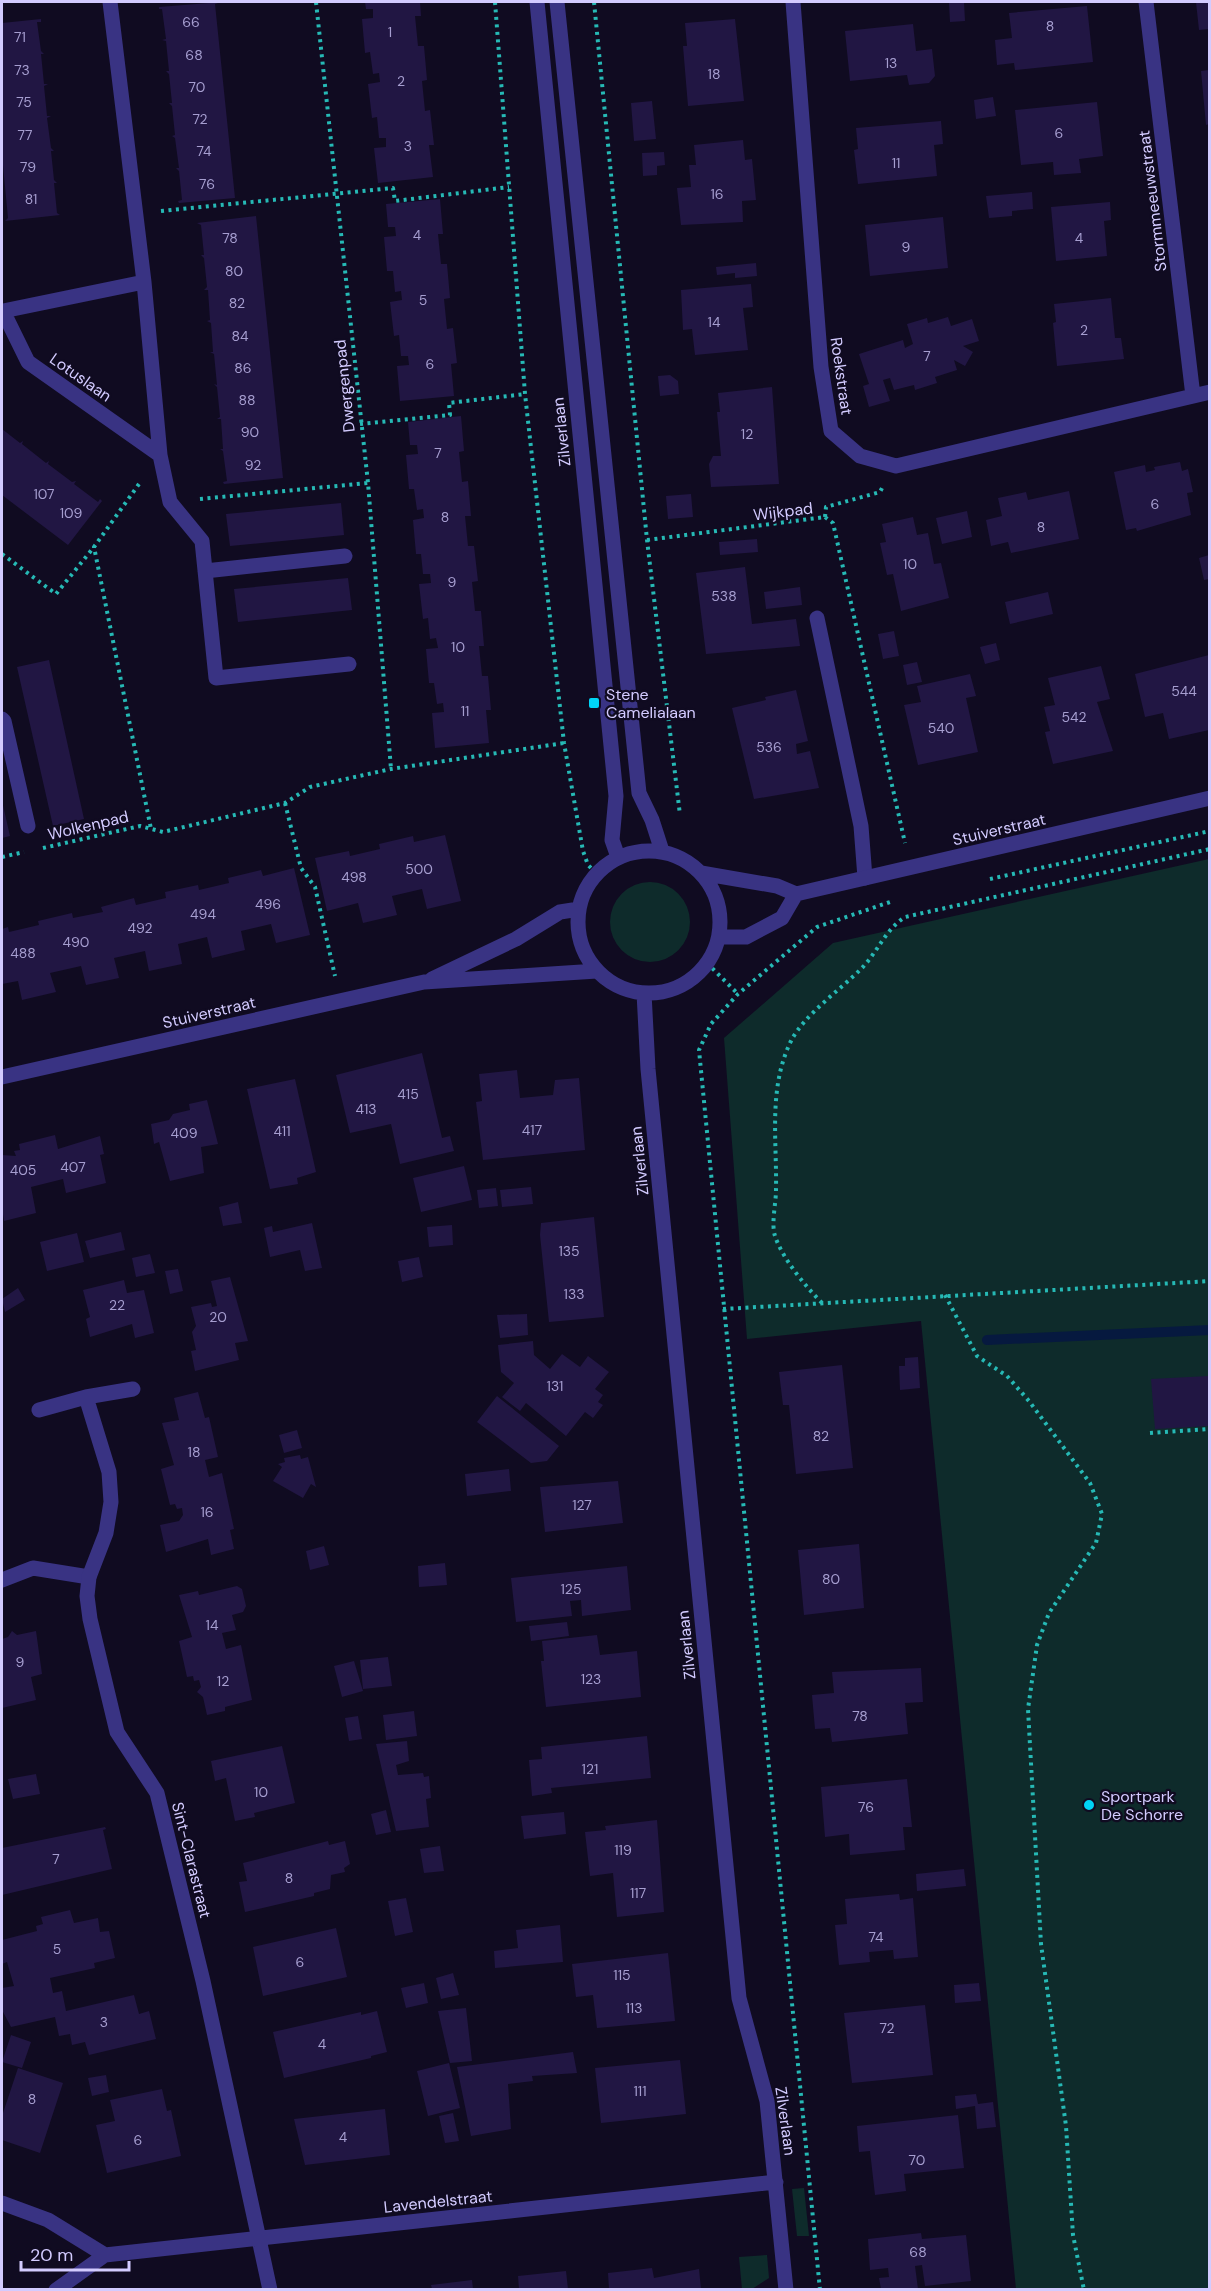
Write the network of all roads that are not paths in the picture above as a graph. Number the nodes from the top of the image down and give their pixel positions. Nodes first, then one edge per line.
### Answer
1 (110, 2) edge
2 (537, 2) edge
3 (557, 2) edge
4 (793, 2) edge
5 (1146, 2) edge
6 (144, 282) junction
7 (1209, 392) edge
8 (1193, 396) junction
9 (160, 455) junction
10 (345, 556) dead end
11 (206, 571) junction
12 (817, 618) dead end
13 (349, 664) dead end
14 (2, 719) edge
15 (1209, 798) edge
16 (28, 826) dead end
17 (662, 851) junction
18 (618, 857) junction
19 (702, 873) junction
20 (866, 878) junction
21 (796, 894) junction
22 (579, 909) junction
23 (719, 937) junction
24 (597, 971) junction
25 (424, 982) junction
26 (644, 993) junction
27 (2, 1077) edge
28 (133, 1389) dead end
29 (86, 1397) junction
30 (39, 1410) dead end
31 (89, 1577) junction
32 (2, 1580) edge
33 (776, 2182) junction
34 (2, 2203) edge
35 (258, 2239) junction
36 (105, 2255) junction
37 (56, 2289) edge
38 (270, 2289) edge
39 (786, 2289) edge

1 - 6 street
2 - 18 street, Zilverlaan
3 - 17 street
4 - 8 street, Roekstraat
5 - 8 street, Stormmeeuwstraat
6 - 9 street
6 - 9 street, Lotuslaan
7 - 8 street, Roekstraat
9 - 11 street
10 - 11 street
11 - 13 street
12 - 20 street
14 - 16 street
15 - 20 street, Stuiverstraat
17 - 18 street
17 - 19 street
18 - 22 street
19 - 21 street
19 - 23 street
20 - 21 street, Stuiverstraat
21 - 23 street
22 - 24 street
22 - 25 street, Stuiverstraat
23 - 26 street
24 - 25 street, Stuiverstraat
24 - 26 street
25 - 27 street, Stuiverstraat
26 - 33 street, Zilverlaan
28 - 29 street
29 - 30 street
29 - 31 street, Sint-Clarastraat
31 - 32 street
31 - 35 street, Sint-Clarastraat
33 - 35 street, Lavendelstraat
33 - 39 street, Zilverlaan
34 - 36 street
35 - 36 street, Lavendelstraat
35 - 38 street, Sint-Clarastraat
36 - 37 street, Lavendelstraat

